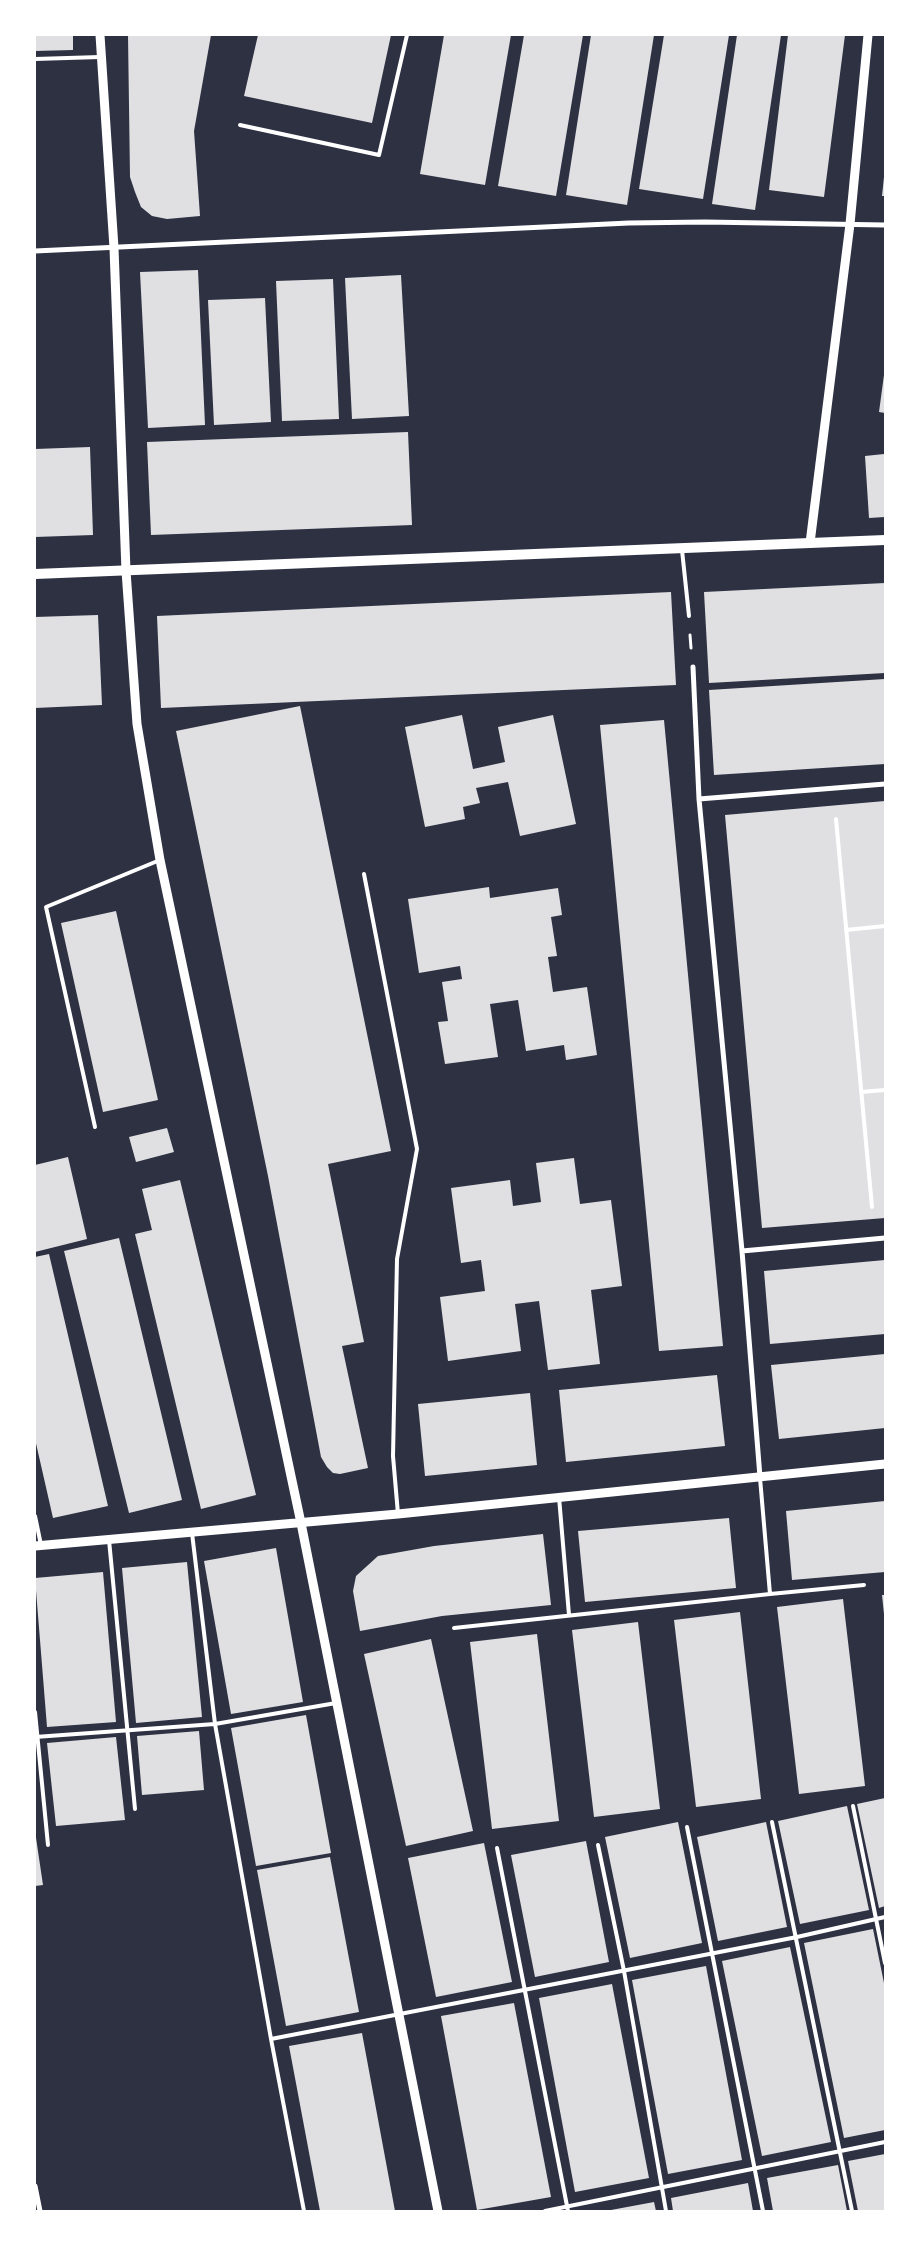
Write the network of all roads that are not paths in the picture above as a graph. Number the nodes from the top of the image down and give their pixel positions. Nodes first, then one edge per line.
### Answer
1 (100, 35) edge
2 (407, 35) edge
3 (868, 35) edge
4 (101, 57) junction
5 (35, 59) edge
6 (240, 124) dead end
7 (850, 224) junction
8 (885, 225) edge
9 (114, 248) junction
10 (35, 250) edge
11 (885, 540) edge
12 (810, 543) junction
13 (682, 550) junction
14 (126, 571) junction
15 (35, 574) edge
16 (689, 616) road end
17 (693, 666) road end
18 (885, 784) edge
19 (699, 799) junction
20 (836, 819) dead end
21 (160, 860) junction
22 (364, 874) dead end
23 (885, 926) edge
24 (846, 930) junction
25 (885, 1090) edge
26 (861, 1092) junction
27 (95, 1127) dead end
28 (872, 1207) dead end
29 (885, 1238) edge
30 (742, 1251) junction
31 (885, 1464) edge
32 (760, 1478) junction
33 (558, 1497) junction
34 (398, 1514) junction
35 (35, 1516) edge
36 (301, 1523) junction
37 (191, 1531) junction
38 (109, 1539) junction
39 (38, 1545) edge
40 (864, 1585) dead end
41 (770, 1594) junction
42 (569, 1615) junction
43 (454, 1628) dead end
44 (336, 1703) junction
45 (35, 1712) edge
46 (215, 1724) junction
47 (127, 1729) junction
48 (36, 1736) edge
49 (853, 1806) dead end
50 (135, 1809) dead end
51 (772, 1822) dead end
52 (687, 1826) dead end
53 (48, 1845) dead end
54 (598, 1845) dead end
55 (497, 1848) dead end
56 (885, 1917) edge
57 (876, 1919) junction
58 (797, 1937) junction
59 (713, 1954) junction
60 (885, 1963) edge
61 (624, 1971) junction
62 (526, 1990) junction
63 (400, 2015) junction
64 (271, 2039) junction
65 (885, 2142) edge
66 (841, 2151) junction
67 (755, 2169) junction
68 (35, 2186) edge
69 (661, 2188) junction
70 (567, 2209) edge
71 (40, 2211) edge
72 (304, 2211) edge
73 (438, 2211) edge
74 (545, 2211) edge
75 (666, 2211) edge
76 (763, 2211) edge
77 (852, 2211) edge

1 - 4 street
2 - 6 lane
3 - 7 street
4 - 5 lane
4 - 9 street
7 - 8 street
7 - 9 street
7 - 12 street
9 - 10 street
9 - 14 street
11 - 12 main road
12 - 13 main road
13 - 14 main road
13 - 16 lane
14 - 15 main road
14 - 21 street
17 - 19 street
18 - 19 street
19 - 30 street
20 - 24 lane
21 - 27 lane
21 - 36 street
22 - 34 lane
23 - 24 lane
24 - 26 lane
25 - 26 lane
26 - 28 lane
29 - 30 street
30 - 32 street
31 - 32 street
32 - 33 street
32 - 41 lane
33 - 34 street
33 - 42 lane
34 - 36 street
35 - 39 lane
36 - 37 street
36 - 44 street
37 - 38 street
37 - 46 lane
38 - 39 street
38 - 47 lane
40 - 41 lane
41 - 42 lane
42 - 43 lane
44 - 46 lane
44 - 63 street
45 - 48 lane
46 - 47 lane
46 - 64 lane
47 - 48 lane
47 - 50 lane
48 - 53 lane
49 - 57 lane
51 - 58 lane
52 - 59 lane
54 - 61 lane
55 - 62 lane
56 - 57 lane
57 - 58 lane
57 - 60 lane
58 - 59 lane
58 - 66 lane
59 - 61 lane
59 - 67 lane
61 - 62 lane
61 - 69 lane
62 - 63 lane
62 - 70 lane
63 - 64 lane
63 - 73 street
64 - 72 lane
65 - 66 lane
66 - 67 lane
66 - 77 lane
67 - 69 lane
67 - 76 lane
68 - 71 street
69 - 70 lane
69 - 75 lane
70 - 74 lane

